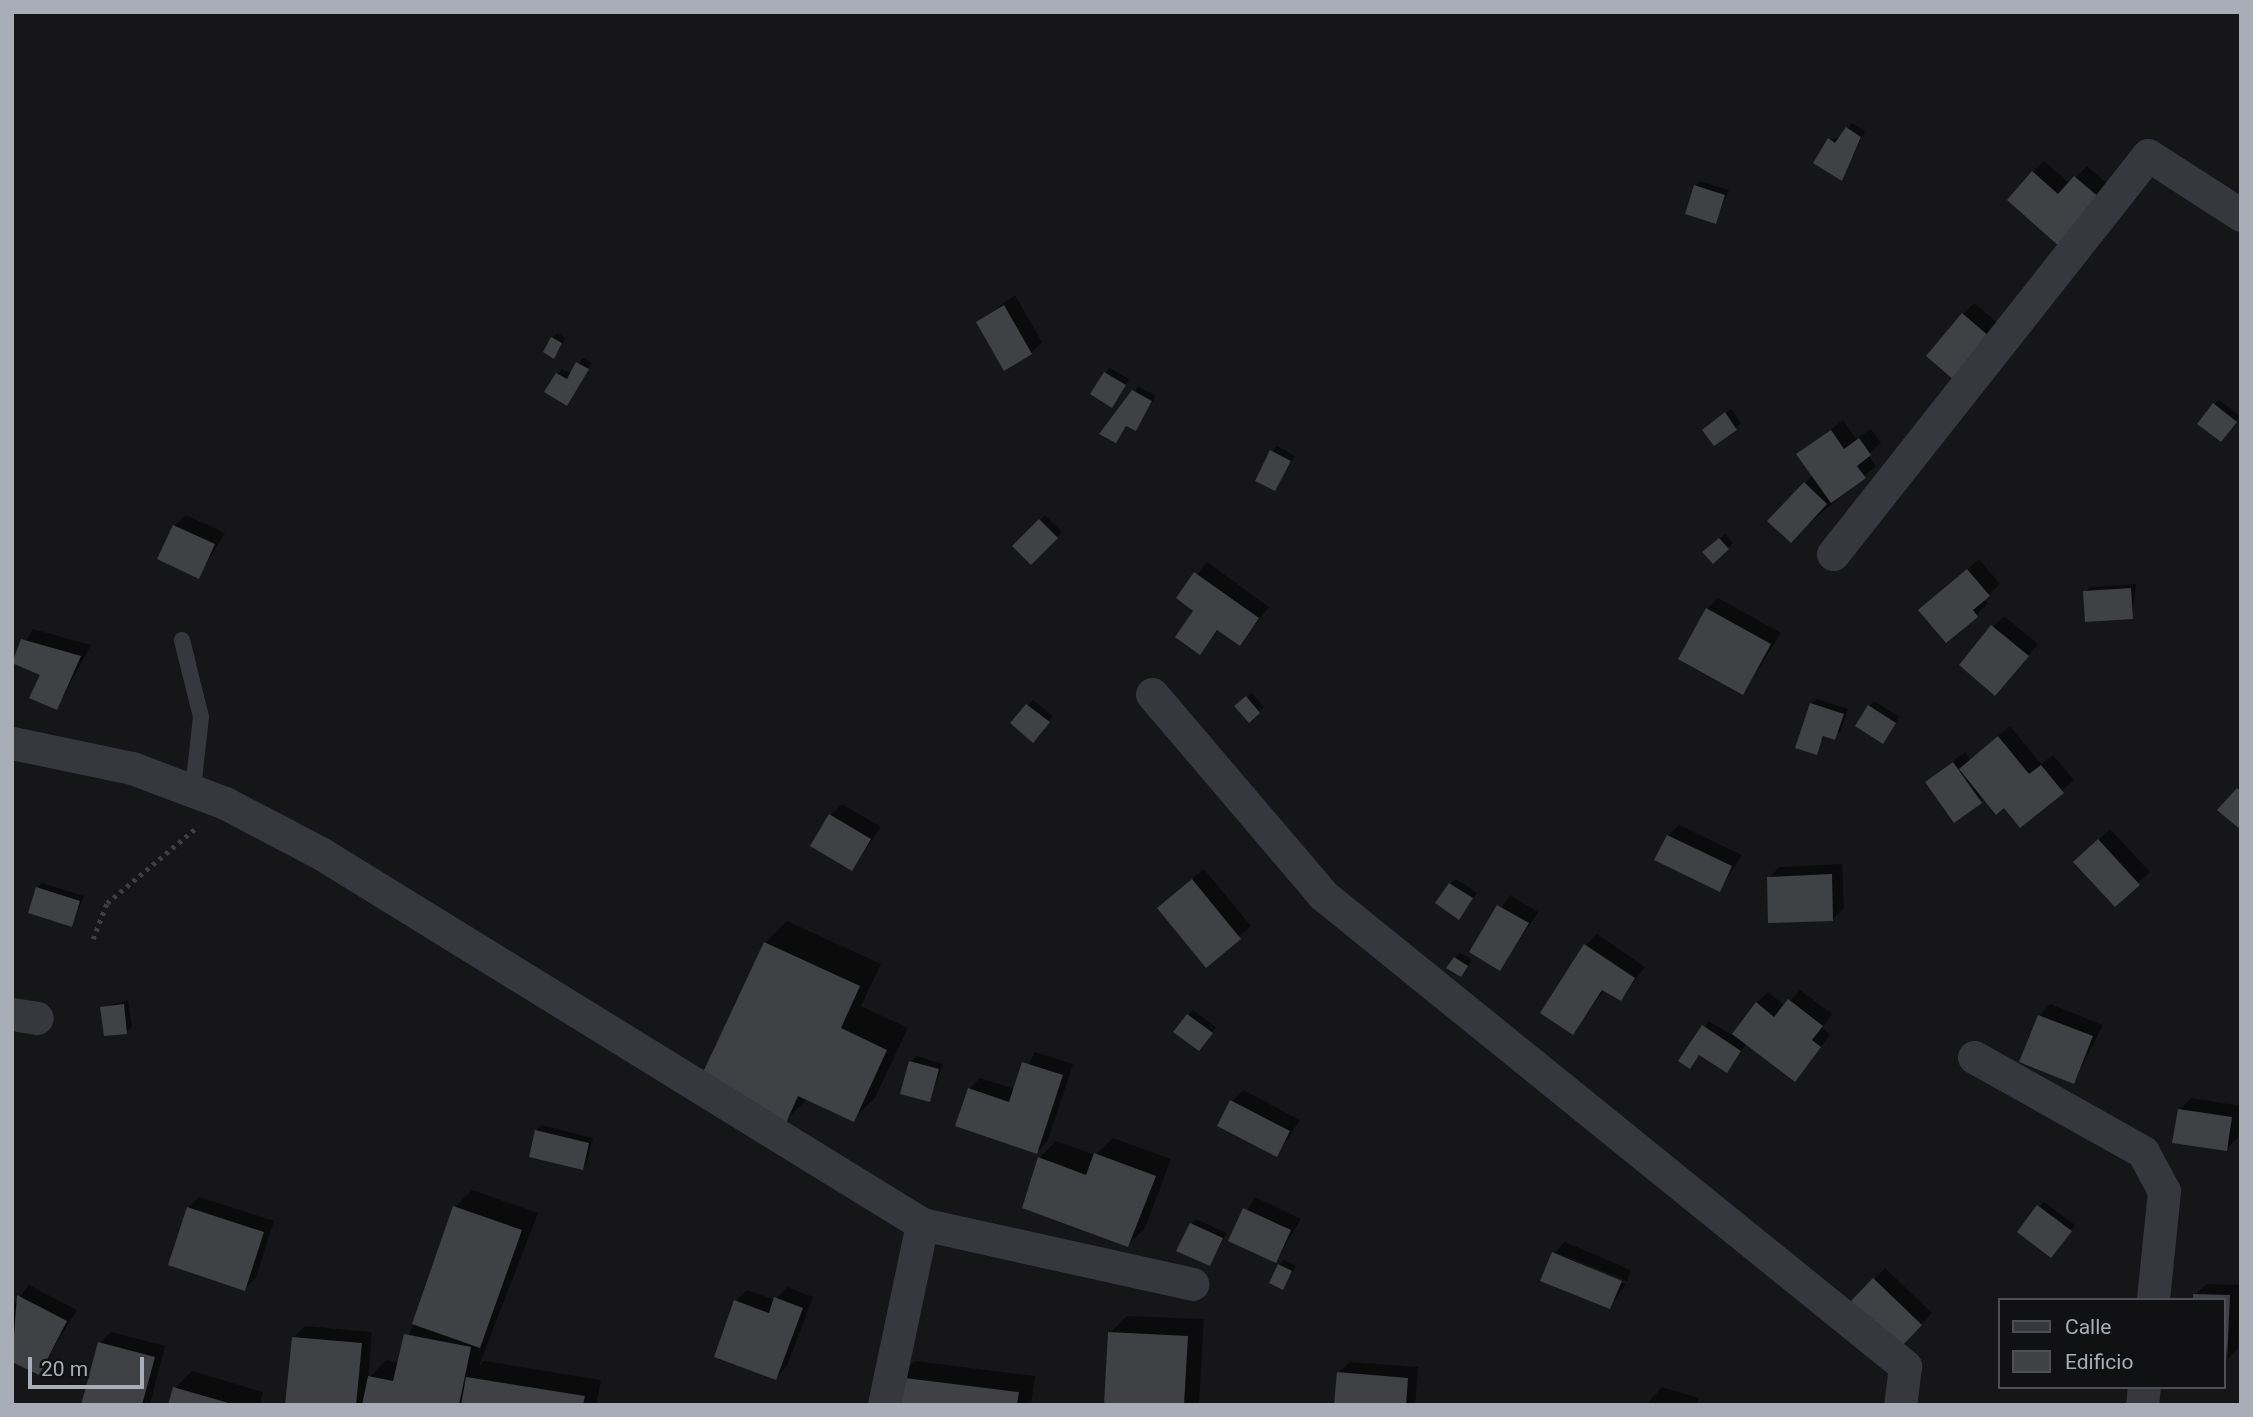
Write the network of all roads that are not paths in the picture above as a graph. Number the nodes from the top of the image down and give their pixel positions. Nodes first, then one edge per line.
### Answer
1 (2241, 215) edge
2 (1833, 554) dead end
3 (182, 640) dead end
4 (1152, 694) dead end
5 (12, 743) edge
6 (192, 788) junction
7 (1974, 1057) dead end
8 (922, 1224) junction
9 (1192, 1284) dead end
10 (2153, 1298) edge
11 (884, 1405) edge
12 (1900, 1405) edge

1 - 2 street
3 - 6 lane
4 - 12 street
5 - 6 street
6 - 8 street
7 - 10 street
8 - 9 street
8 - 11 street

